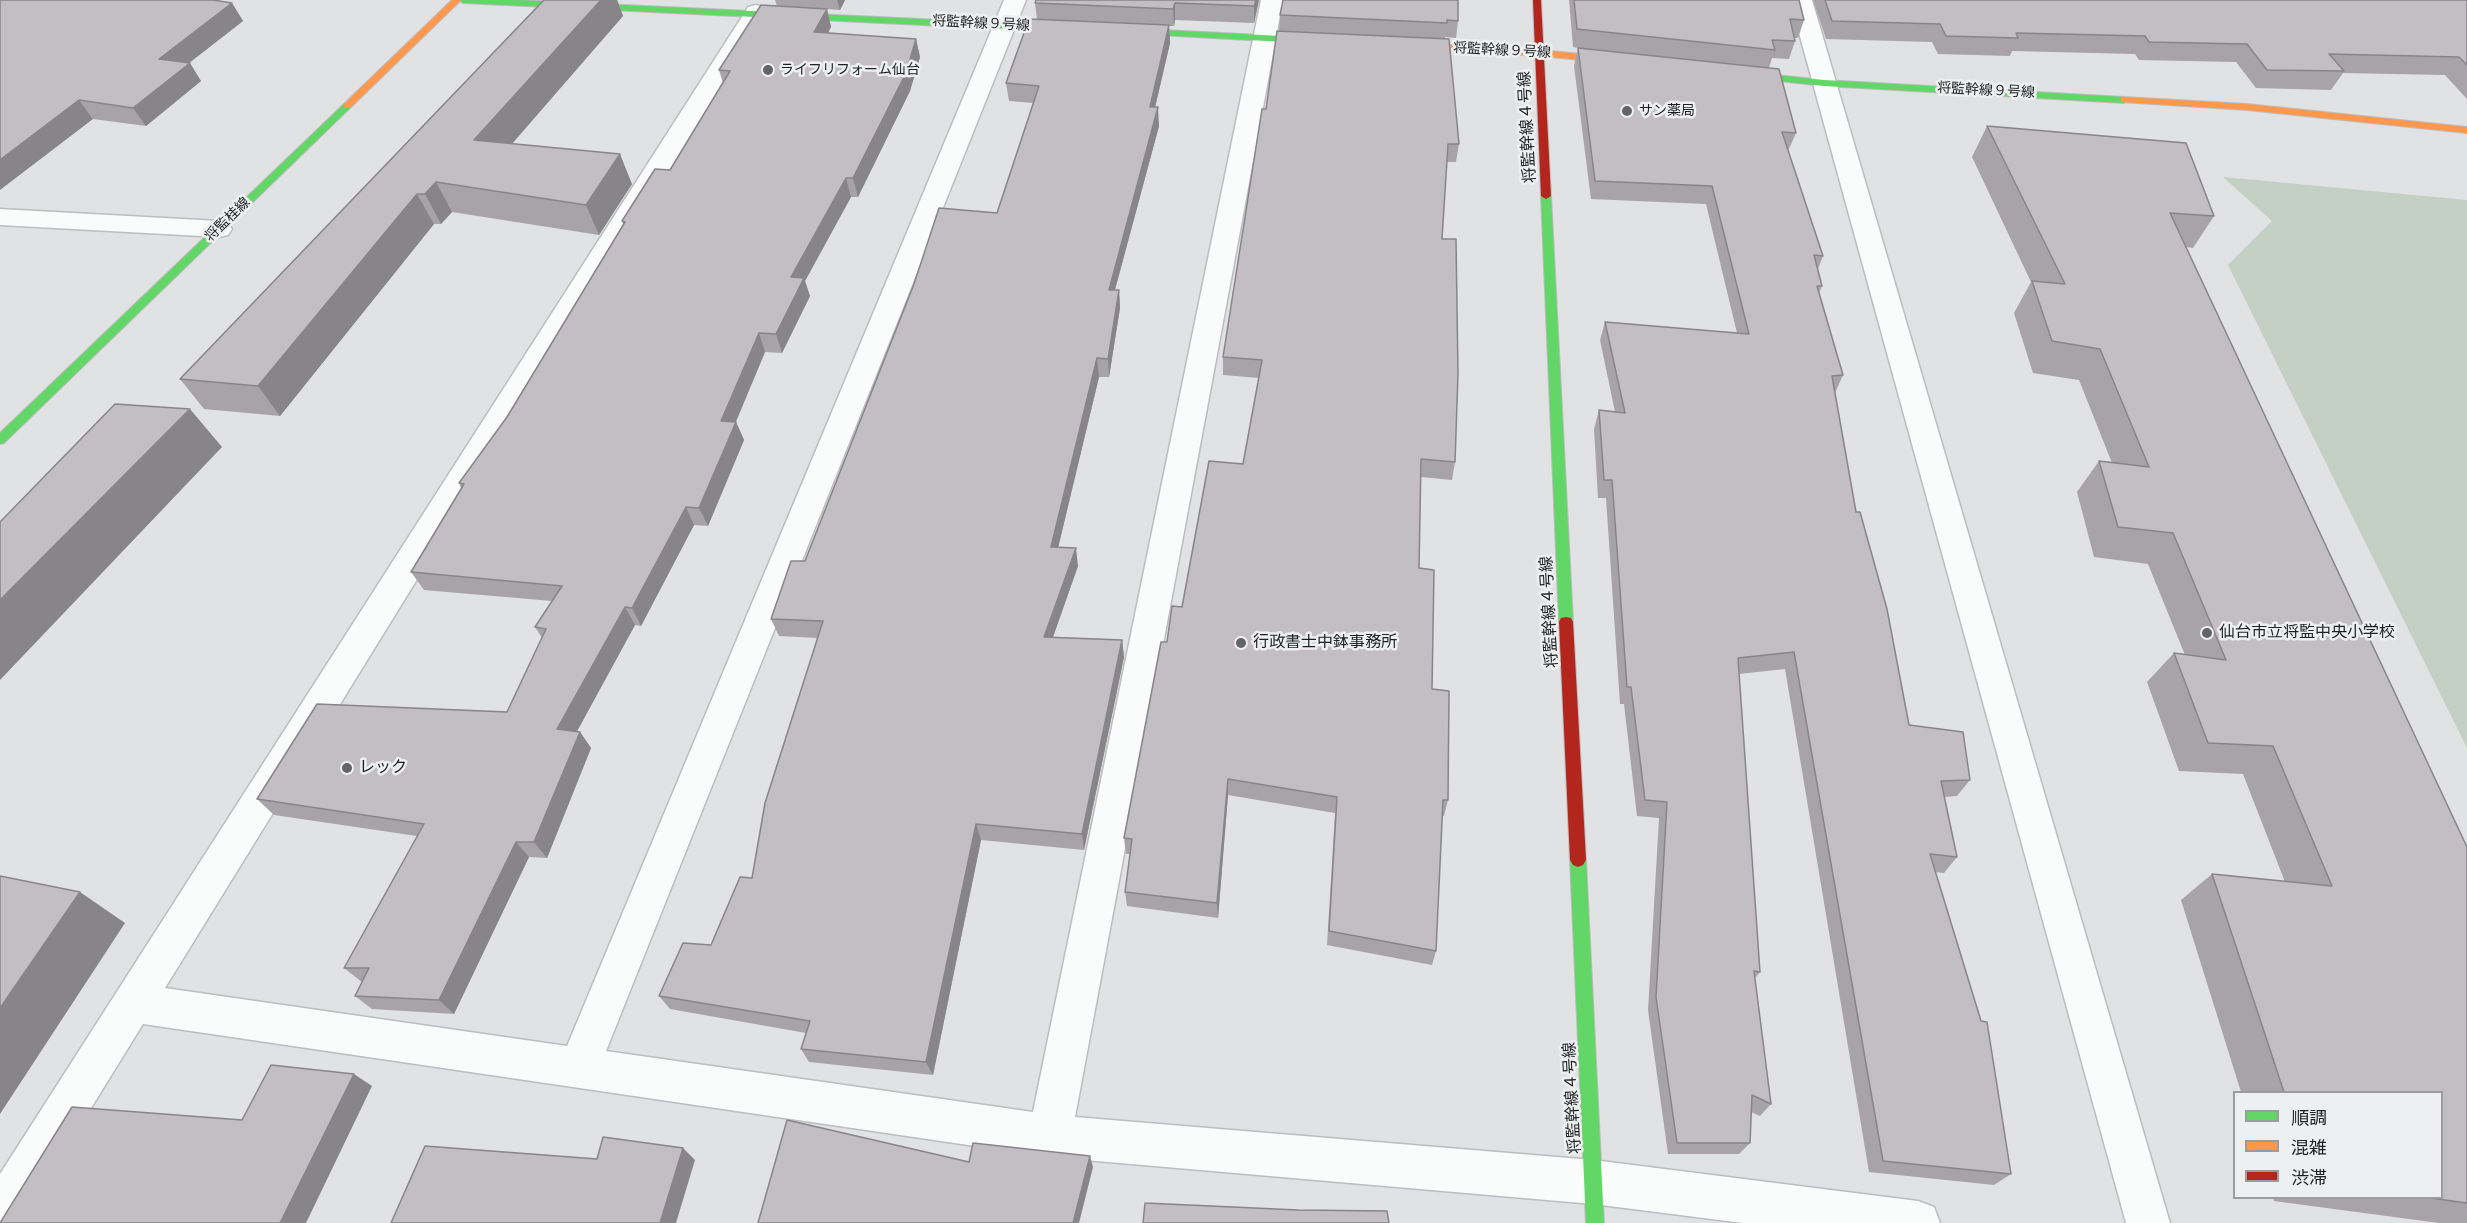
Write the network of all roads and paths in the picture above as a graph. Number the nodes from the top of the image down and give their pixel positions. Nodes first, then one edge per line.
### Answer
1 (457, 0) edge
2 (463, 0) edge
3 (1272, 0) edge
4 (1537, 0) edge
5 (1802, 0) edge
6 (756, 12) junction
7 (1010, 13) edge
8 (1087, 30) edge
9 (1110, 31) edge
10 (1264, 38) junction
11 (1333, 42) edge
12 (1391, 45) edge
13 (1541, 53) junction
14 (1635, 63) edge
15 (1718, 72) edge
16 (1824, 83) junction
17 (2467, 130) edge
18 (0, 217) edge
19 (219, 229) junction
20 (0, 441) edge
21 (132, 1003) junction
22 (578, 1068) junction
23 (1050, 1136) junction
24 (1594, 1203) edge
25 (0, 1214) edge
26 (1918, 1223) edge
27 (2148, 1223) edge

1 - 19 street, 将監桂線
2 - 6 street, 将監幹線９号線
3 - 10 street
4 - 13 street, 将監幹線４号線
5 - 16 street
6 - 7 street, 将監幹線９号線
6 - 21 street
7 - 8 street, 将監幹線９号線
7 - 22 street
9 - 10 street
10 - 11 street
10 - 23 street
12 - 13 street, 将監幹線９号線
13 - 14 street, 将監幹線９号線
13 - 24 street, 将監幹線４号線
15 - 16 street, 将監幹線９号線
16 - 17 street, 将監幹線９号線
16 - 27 street
18 - 19 street
19 - 20 street, 将監桂線
21 - 22 street
21 - 25 street
22 - 23 street
23 - 24 street
24 - 26 street

